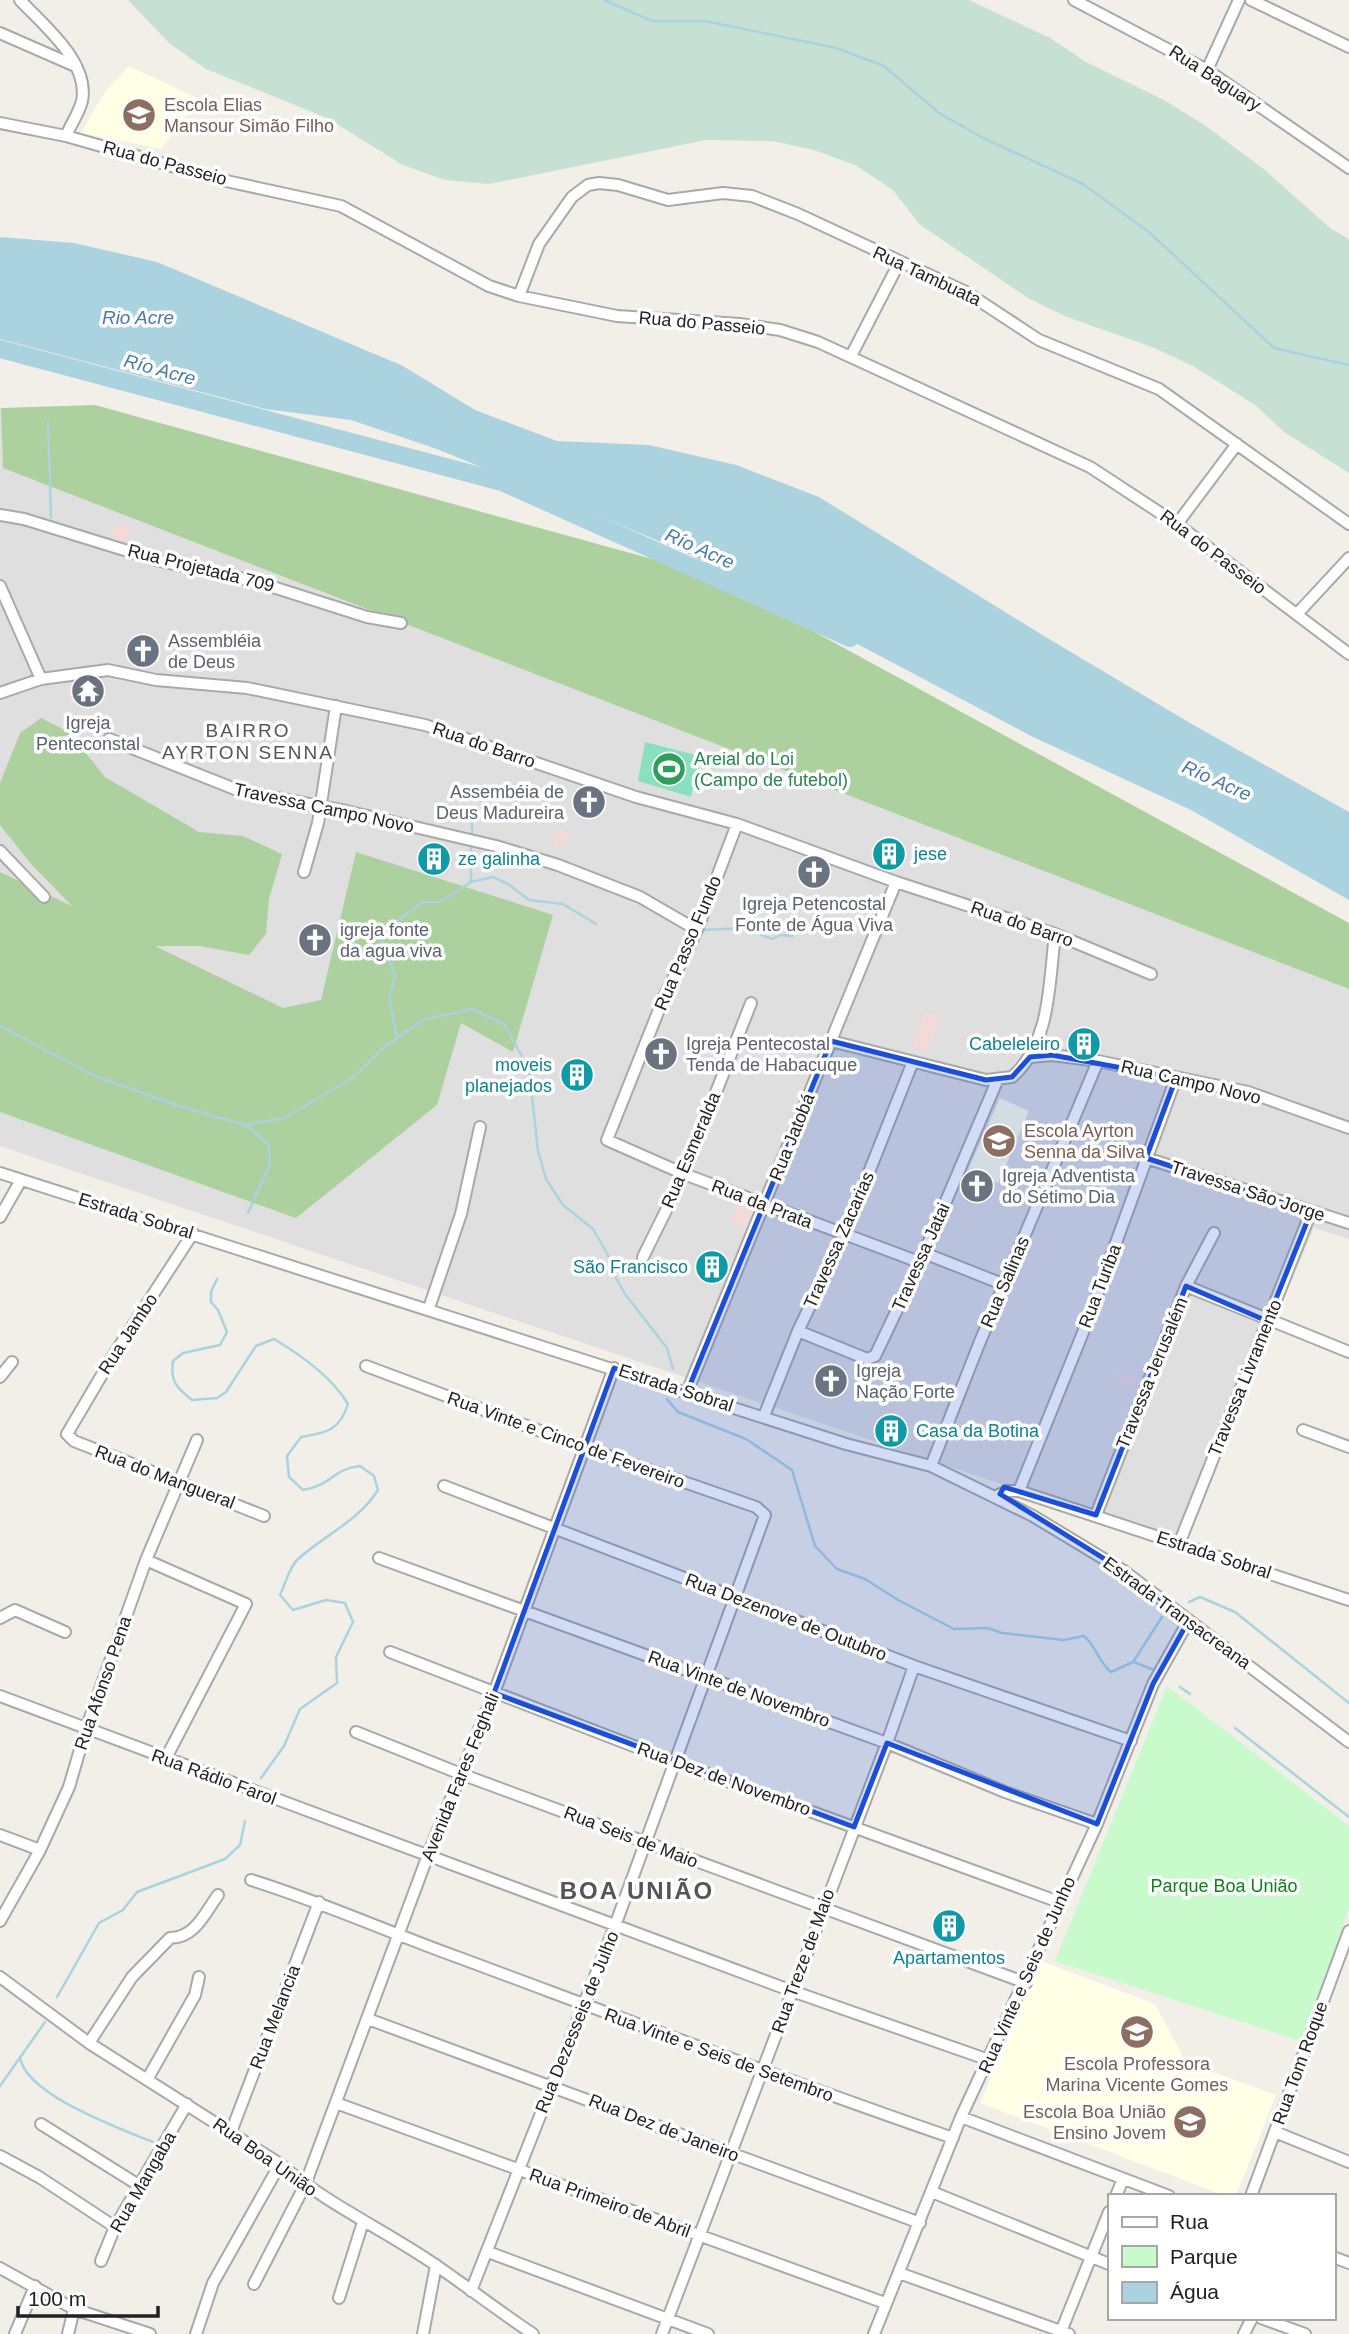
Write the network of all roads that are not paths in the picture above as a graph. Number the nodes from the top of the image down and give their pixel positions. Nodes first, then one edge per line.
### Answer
1 (20, 0) edge
2 (1074, 0) edge
3 (1239, 0) edge
4 (1251, 0) edge
5 (0, 33) edge
6 (1349, 47) edge
7 (75, 66) junction
8 (1207, 69) junction
9 (0, 123) edge
10 (66, 136) junction
11 (1349, 168) edge
12 (899, 263) junction
13 (519, 296) junction
14 (851, 356) junction
15 (1237, 444) junction
16 (0, 515) edge
17 (1177, 524) junction
18 (1349, 524) edge
19 (1349, 558) edge
20 (0, 586) edge
21 (1297, 614) junction
22 (401, 623) dead end
23 (1349, 654) edge
24 (41, 679) junction
25 (0, 693) edge
26 (336, 706) junction
27 (109, 740) dead end
28 (321, 806) junction
29 (737, 824) junction
30 (0, 851) edge
31 (304, 872) dead end
32 (896, 882) junction
33 (44, 897) dead end
34 (697, 930) junction
35 (1055, 934) junction
36 (1151, 974) dead end
37 (751, 1003) dead end
38 (831, 1041) junction
39 (1098, 1061) junction
40 (1028, 1062) junction
41 (912, 1064) junction
42 (1176, 1078) junction
43 (997, 1081) junction
44 (480, 1127) dead end
45 (1349, 1128) edge
46 (607, 1140) joint
47 (1146, 1158) junction
48 (0, 1173) edge
49 (684, 1174) junction
50 (21, 1180) junction
51 (764, 1204) junction
52 (1311, 1212) junction
53 (0, 1217) edge
54 (1349, 1223) edge
55 (193, 1233) junction
56 (1214, 1233) dead end
57 (844, 1235) junction
58 (643, 1257) dead end
59 (922, 1257) junction
60 (1005, 1285) junction
61 (1186, 1286) junction
62 (429, 1308) junction
63 (1267, 1321) junction
64 (798, 1331) junction
65 (1349, 1352) edge
66 (12, 1362) dead end
67 (366, 1366) dead end
68 (614, 1368) junction
69 (0, 1377) edge
70 (687, 1392) junction
71 (764, 1416) junction
72 (1303, 1430) dead end
73 (68, 1436) joint
74 (197, 1440) dead end
75 (1349, 1447) edge
76 (586, 1448) junction
77 (931, 1466) junction
78 (181, 1482) junction
79 (444, 1486) dead end
80 (1019, 1491) junction
81 (996, 1496) junction
82 (765, 1515) joint
83 (1096, 1515) junction
84 (264, 1516) dead end
85 (553, 1530) junction
86 (1179, 1544) junction
87 (379, 1558) dead end
88 (146, 1560) junction
89 (733, 1595) junction
90 (1349, 1600) edge
91 (524, 1609) junction
92 (0, 1618) edge
93 (1189, 1620) junction
94 (65, 1632) dead end
95 (390, 1652) dead end
96 (914, 1666) junction
97 (705, 1678) junction
98 (494, 1693) junction
99 (0, 1696) edge
100 (86, 1729) junction
101 (356, 1732) dead end
102 (1131, 1741) junction
103 (1349, 1742) edge
104 (887, 1743) junction
105 (164, 1760) junction
106 (675, 1762) junction
107 (461, 1774) junction
108 (1097, 1824) junction
109 (854, 1827) junction
110 (0, 1835) edge
111 (643, 1841) junction
112 (40, 1850) junction
113 (428, 1855) junction
114 (251, 1880) dead end
115 (218, 1895) dead end
116 (319, 1902) junction
117 (1059, 1902) junction
118 (822, 1909) junction
119 (0, 1921) edge
120 (616, 1923) junction
121 (1349, 1931) edge
122 (399, 1936) junction
123 (0, 1977) edge
124 (200, 1977) dead end
125 (1026, 1983) junction
126 (792, 1991) junction
127 (584, 2005) junction
128 (369, 2019) junction
129 (89, 2043) junction
130 (989, 2060) junction
131 (762, 2072) junction
132 (148, 2077) junction
133 (552, 2086) junction
134 (336, 2103) junction
135 (187, 2104) junction
136 (961, 2117) junction
137 (41, 2124) dead end
138 (231, 2132) junction
139 (1275, 2132) junction
140 (953, 2138) junction
141 (732, 2153) junction
142 (0, 2156) edge
143 (1349, 2162) edge
144 (280, 2164) junction
145 (519, 2169) junction
146 (1123, 2179) junction
147 (305, 2185) junction
148 (139, 2186) junction
149 (932, 2192) junction
150 (1117, 2194) edge
151 (1164, 2194) edge
152 (1252, 2194) edge
153 (1108, 2214) edge
154 (363, 2222) junction
155 (920, 2223) junction
156 (115, 2227) junction
157 (699, 2235) junction
158 (488, 2252) junction
159 (1090, 2258) junction
160 (101, 2261) dead end
161 (1108, 2264) edge
162 (436, 2265) junction
163 (0, 2268) edge
164 (899, 2273) junction
165 (254, 2284) dead end
166 (35, 2286) junction
167 (471, 2291) junction
168 (339, 2298) dead end
169 (885, 2303) junction
170 (74, 2309) junction
171 (668, 2318) junction
172 (1266, 2320) edge
173 (1063, 2333) edge
174 (15, 2334) edge
175 (68, 2334) edge
176 (150, 2334) edge
177 (196, 2334) edge
178 (423, 2334) edge
179 (533, 2334) edge
180 (662, 2334) edge
181 (708, 2334) edge
182 (874, 2334) edge
183 (1305, 2334) edge

1 - 7 street
2 - 8 street, Rua Baguary
3 - 8 street
4 - 6 street
5 - 7 street
7 - 10 street
8 - 11 street, Rua Baguary
9 - 10 street, Rua do Passeio
10 - 13 street, Rua do Passeio
12 - 13 street, Rua Tambuata
12 - 14 street
12 - 15 street, Rua Tambuata
13 - 14 street, Rua do Passeio
14 - 17 street, Rua do Passeio
15 - 17 street
15 - 18 street, Rua Tambuata
16 - 22 street, Rua Projetada 709
17 - 21 street, Rua do Passeio
19 - 21 street
20 - 24 street
21 - 23 street, Rua do Passeio
24 - 25 street, Rua do Barro
24 - 26 street, Rua do Barro
26 - 28 street
26 - 29 street, Rua do Barro
27 - 28 street, Travessa Campo Novo
28 - 31 street
28 - 34 street, Travessa Campo Novo
29 - 32 street, Rua do Barro
29 - 34 street, Rua Passo Fundo
30 - 33 street
32 - 35 street, Rua do Barro
32 - 38 street, Rua Jatobá
34 - 46 street, Rua Passo Fundo
35 - 36 street, Rua do Barro
35 - 40 street
37 - 49 street, Rua Esmeralda
38 - 41 street
38 - 51 street, Rua Jatobá
39 - 40 street, Rua Campo Novo
39 - 42 street, Rua Campo Novo
39 - 60 street, Rua Salinas
40 - 43 street
41 - 43 street
41 - 57 street, Travessa Zacarias
42 - 45 street, Rua Campo Novo
42 - 47 street, Rua Turiba
43 - 59 street, Travessa Jatai
44 - 62 street
46 - 49 street, Rua da Prata
47 - 52 street, Travessa São Jorge
47 - 80 street, Rua Turiba
48 - 50 street, Estrada Sobral
49 - 51 street, Rua da Prata
49 - 58 street, Rua Esmeralda
50 - 53 street
50 - 55 street, Estrada Sobral
51 - 57 street, Rua da Prata
51 - 70 street, Rua Jatobá
52 - 54 street, Travessa São Jorge
52 - 63 street, Travessa Livramento
55 - 62 street, Estrada Sobral
55 - 73 street, Rua Jambo
56 - 61 street, Travessa Jerusalém
57 - 59 street, Rua da Prata
57 - 64 street, Travessa Zacarias
59 - 60 street, Rua da Prata
59 - 64 street, Travessa Jatai
60 - 77 street, Rua Salinas
61 - 63 street
61 - 83 street, Travessa Jerusalém
62 - 68 street, Estrada Sobral
63 - 65 street
63 - 86 street, Travessa Livramento
64 - 71 street, Travessa Zacarias
66 - 69 street
67 - 76 street, Rua Vinte e Cinco de Fevereiro
68 - 70 street, Estrada Sobral
68 - 76 street, Avenida Fares Feghali
70 - 71 street, Estrada Sobral
71 - 77 street, Estrada Sobral
72 - 75 street
73 - 78 street, Rua do Mangueral
74 - 78 street, Rua Afonso Pena
76 - 82 street, Rua Vinte e Cinco de Fevereiro
76 - 85 street, Avenida Fares Feghali
77 - 81 street, Estrada Sobral
78 - 84 street, Rua do Mangueral
78 - 88 street, Rua Afonso Pena
79 - 85 street, Rua Dezenove de Outubro
80 - 81 street, Estrada Sobral
80 - 83 street, Estrada Sobral
81 - 93 street, Estrada Transacreana
82 - 89 street, Rua Dezesseis de Julho
83 - 86 street, Estrada Sobral
85 - 89 street, Rua Dezenove de Outubro
85 - 91 street, Avenida Fares Feghali
86 - 90 street, Estrada Sobral
87 - 91 street, Rua Vinte de Novembro
88 - 100 street, Rua Afonso Pena
88 - 105 street
89 - 96 street, Rua Dezenove de Outubro
89 - 97 street, Rua Dezesseis de Julho
91 - 97 street, Rua Vinte de Novembro
91 - 98 street, Avenida Fares Feghali
92 - 94 street
93 - 102 street, Rua Vinte e Seis de Junho
93 - 103 street, Estrada Transacreana
95 - 98 street, Rua Dez de Novembro
96 - 102 street, Rua Dezenove de Outubro
96 - 104 street, Rua Treze de Maio
97 - 104 street, Rua Vinte de Novembro
97 - 106 street, Rua Dezesseis de Julho
98 - 106 street, Rua Dez de Novembro
98 - 107 street, Avenida Fares Feghali
99 - 100 street, Rua Rádio Farol
100 - 105 street, Rua Rádio Farol
100 - 112 street, Rua Afonso Pena
101 - 107 street, Rua Seis de Maio
102 - 108 street, Rua Vinte e Seis de Junho
104 - 108 street, Rua Vinte de Novembro
104 - 109 street, Rua Treze de Maio
105 - 113 street, Rua Rádio Farol
106 - 109 street, Rua Dez de Novembro
106 - 111 street, Rua Dezesseis de Julho
107 - 111 street, Rua Seis de Maio
107 - 113 street, Avenida Fares Feghali
108 - 117 street, Rua Vinte e Seis de Junho
109 - 117 street, Rua Dez de Novembro
109 - 118 street, Rua Treze de Maio
110 - 112 street
111 - 118 street, Rua Seis de Maio
111 - 120 street, Rua Dezesseis de Julho
112 - 119 street, Rua Afonso Pena
113 - 120 street, Rua Rádio Farol
113 - 122 street, Avenida Fares Feghali
114 - 116 street, Rua Vinte e Seis de Setembro
115 - 129 street
116 - 122 street, Rua Vinte e Seis de Setembro
116 - 138 street, Rua Melancia
117 - 125 street, Rua Vinte e Seis de Junho
118 - 125 street, Rua Seis de Maio
118 - 126 street, Rua Treze de Maio
120 - 126 street, Rua Rádio Farol
120 - 127 street, Rua Dezesseis de Julho
121 - 139 street, Rua Tom Roque
122 - 127 street, Rua Vinte e Seis de Setembro
122 - 128 street, Avenida Fares Feghali
123 - 129 street, Rua Boa União
124 - 132 street
125 - 130 street, Rua Vinte e Seis de Junho
126 - 130 street, Rua Rádio Farol
126 - 131 street, Rua Treze de Maio
127 - 131 street, Rua Vinte e Seis de Setembro
127 - 133 street, Rua Dezesseis de Julho
128 - 133 street, Rua Dez de Janeiro
128 - 134 street, Avenida Fares Feghali
129 - 132 street, Rua Boa União
130 - 136 street, Rua Vinte e Seis de Junho
131 - 140 street, Rua Vinte e Seis de Setembro
131 - 141 street, Rua Treze de Maio
132 - 135 street, Rua Boa União
133 - 141 street, Rua Dez de Janeiro
133 - 145 street, Rua Dezesseis de Julho
134 - 145 street, Rua Primeiro de Abril
134 - 147 street, Avenida Fares Feghali
135 - 138 street, Rua Boa União
135 - 148 street, Rua Mangaba
136 - 140 street, Rua Vinte e Seis de Junho
136 - 146 street
137 - 148 street
138 - 144 street, Rua Boa União
139 - 143 street
139 - 152 street, Rua Tom Roque
140 - 149 street, Rua Vinte e Seis de Junho
141 - 155 street, Rua Dez de Janeiro
141 - 157 street, Rua Treze de Maio
142 - 156 street
144 - 147 street, Rua Boa União
144 - 177 street
145 - 157 street, Rua Primeiro de Abril
145 - 158 street, Rua Dezesseis de Julho
146 - 150 street
146 - 151 street
147 - 154 street, Rua Boa União
147 - 165 street, Avenida Fares Feghali
148 - 156 street, Rua Mangaba
149 - 155 street, Rua Vinte e Seis de Junho
149 - 159 street
153 - 159 street
154 - 162 street, Rua Boa União
154 - 168 street
155 - 164 street, Rua Vinte e Seis de Junho
156 - 160 street, Rua Mangaba
157 - 169 street, Rua Primeiro de Abril
157 - 171 street, Rua Treze de Maio
158 - 167 street, Rua Dezesseis de Julho
158 - 171 street
159 - 161 street
159 - 173 street
162 - 167 street, Rua Boa União
162 - 178 street
163 - 166 street
164 - 169 street, Rua Vinte e Seis de Junho
164 - 173 street
166 - 170 street
166 - 174 street
167 - 179 street, Rua Boa União
169 - 182 street, Rua Vinte e Seis de Junho
170 - 175 street
170 - 176 street
171 - 180 street, Rua Treze de Maio
171 - 181 street
172 - 183 street

